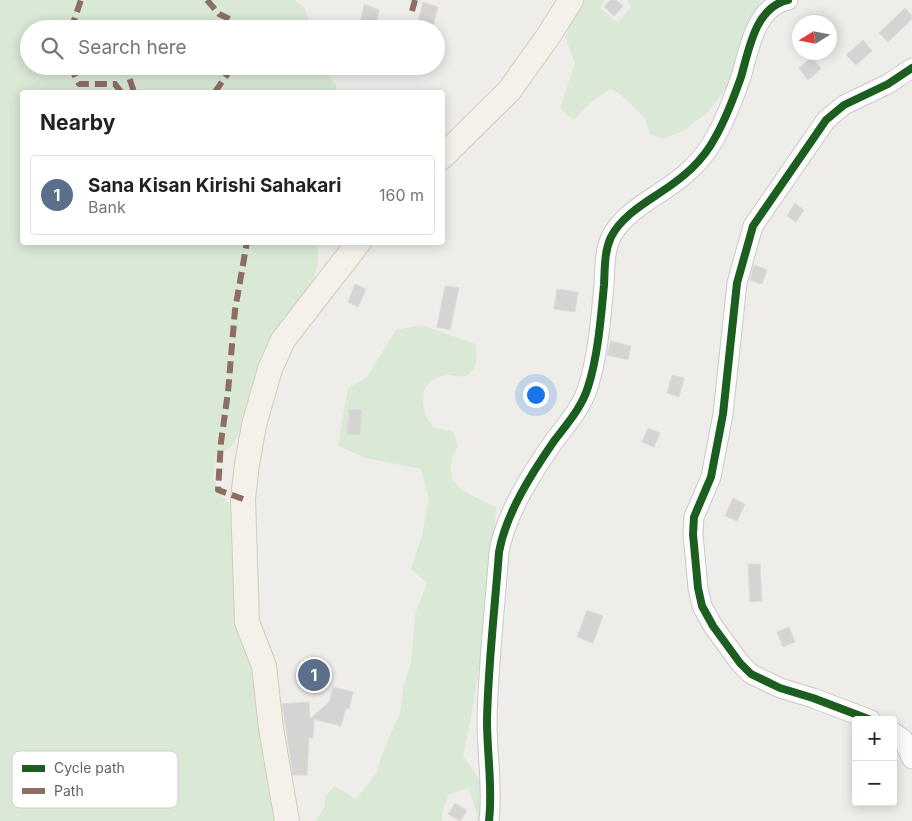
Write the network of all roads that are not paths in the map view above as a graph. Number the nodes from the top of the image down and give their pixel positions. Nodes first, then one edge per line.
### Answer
1 (571, 0) edge
2 (788, 0) edge
3 (912, 68) edge
4 (445, 154) edge
5 (357, 245) edge
6 (860, 716) edge
7 (897, 735) edge
8 (912, 759) edge
9 (287, 821) edge
10 (490, 821) edge

1 - 4 main road
2 - 10 street
3 - 6 street
5 - 9 main road
7 - 8 street

